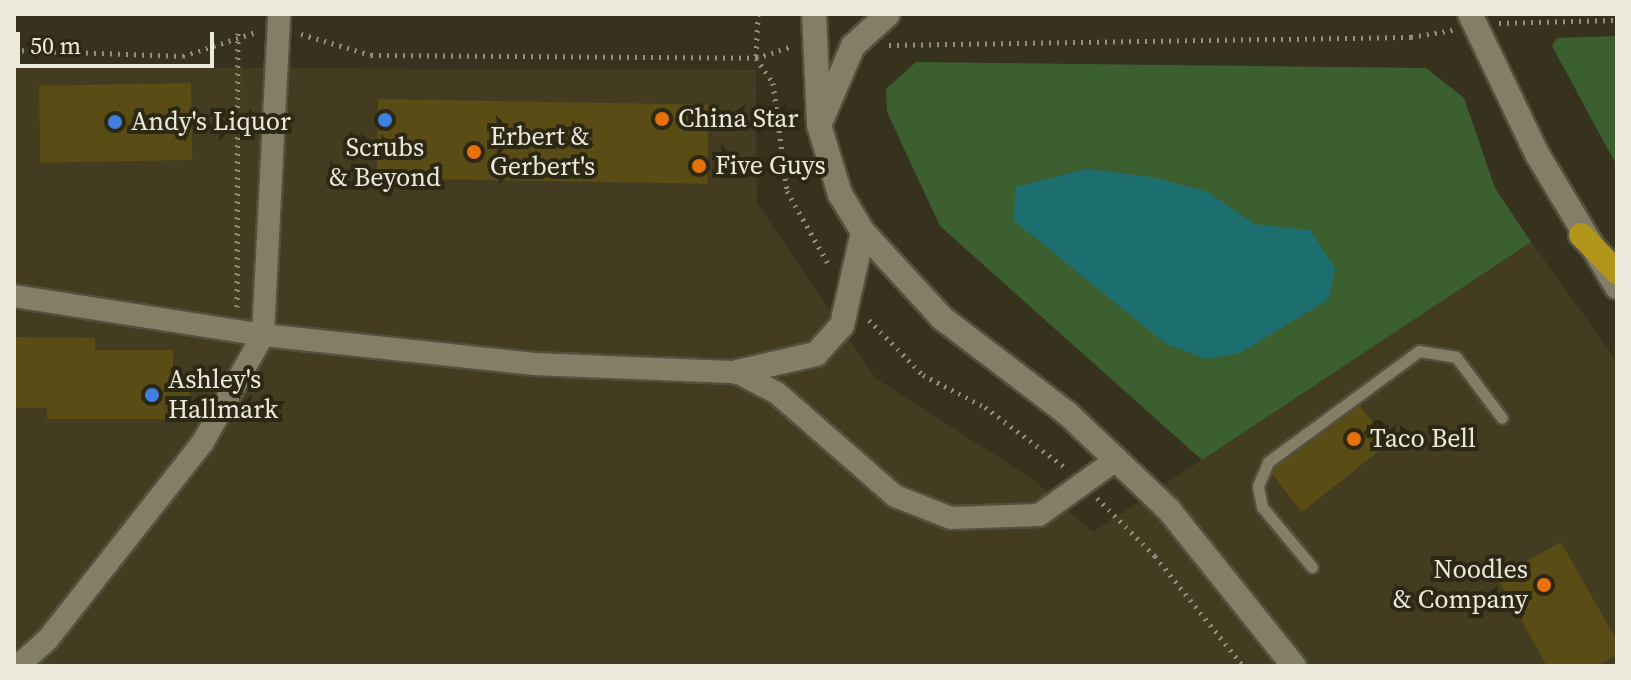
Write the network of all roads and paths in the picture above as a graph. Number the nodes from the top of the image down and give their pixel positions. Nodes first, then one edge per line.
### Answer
1 (758, 14) edge
2 (814, 14) edge
3 (888, 14) edge
4 (1473, 20) edge
5 (1617, 20) edge
6 (279, 22) edge
7 (238, 33) junction
8 (894, 48) dead end
9 (14, 50) edge
10 (756, 58) junction
11 (819, 125) junction
12 (863, 232) junction
13 (1581, 235) junction
14 (1617, 272) edge
15 (1617, 287) edge
16 (14, 296) edge
17 (851, 296) junction
18 (234, 330) junction
19 (263, 335) junction
20 (737, 372) junction
21 (1502, 418) dead end
22 (1117, 459) junction
23 (1085, 487) junction
24 (1312, 567) dead end
25 (18, 666) edge
26 (1243, 666) edge
27 (1294, 666) edge

1 - 10 path
2 - 11 street
3 - 11 street
4 - 5 path
4 - 8 path
4 - 13 street
6 - 7 path
6 - 10 path
6 - 19 street
7 - 9 path
7 - 18 path
10 - 17 path
11 - 12 street
12 - 17 street
12 - 22 street
13 - 14 highway
13 - 15 street
16 - 18 street
17 - 20 street
17 - 23 path
18 - 19 street
19 - 20 street
19 - 25 street
20 - 23 street
21 - 24 lane
22 - 23 street
22 - 27 street
23 - 26 path

